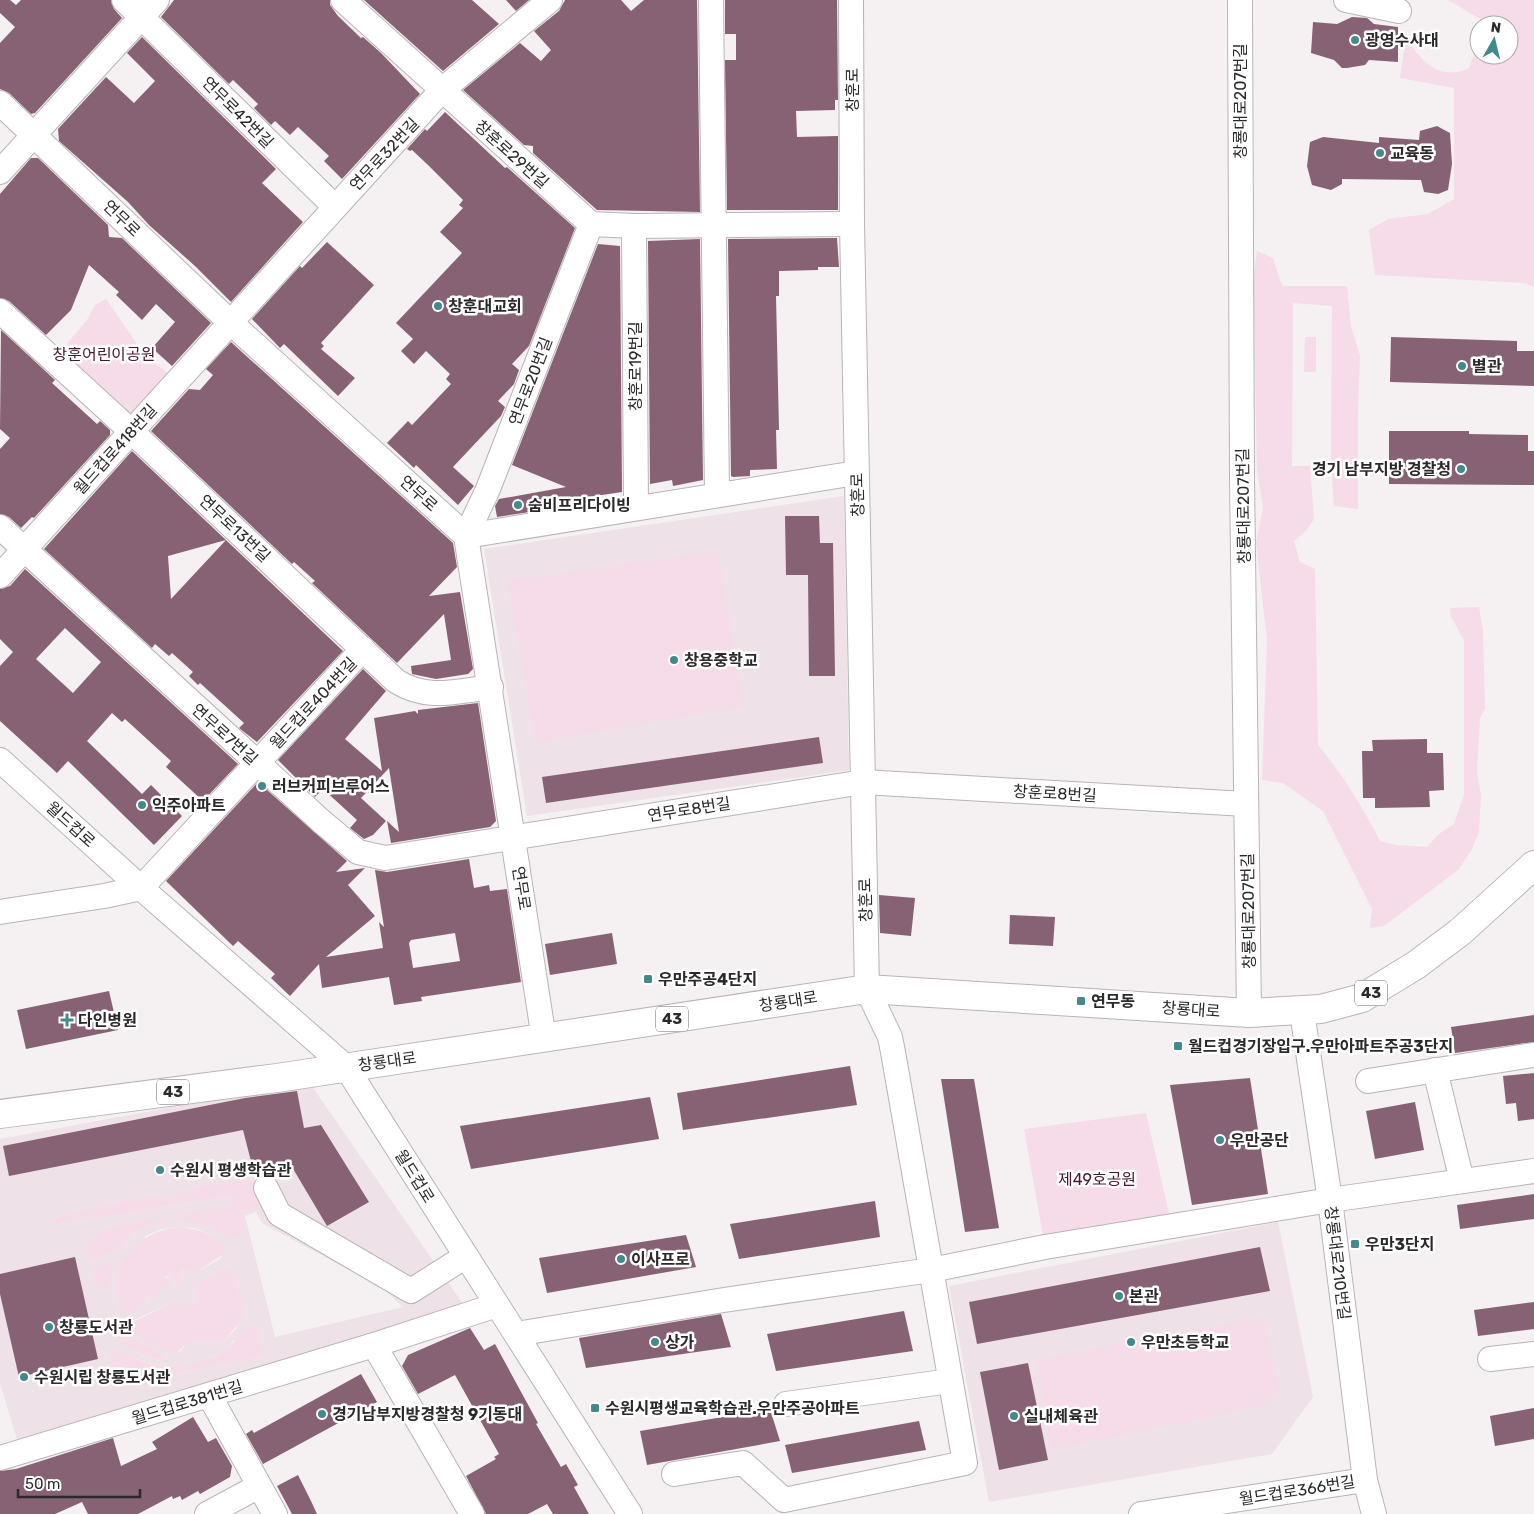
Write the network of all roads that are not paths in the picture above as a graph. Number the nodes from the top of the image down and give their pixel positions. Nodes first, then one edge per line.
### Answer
1 (124, 0) edge
2 (343, 0) edge
3 (550, 0) edge
4 (712, 0) edge
5 (852, 0) edge
6 (1240, 0) edge
7 (1346, 0) edge
8 (150, 8) edge
9 (1399, 10) dead end
10 (442, 90) junction
11 (0, 103) edge
12 (35, 134) junction
13 (0, 172) edge
14 (335, 207) junction
15 (591, 224) junction
16 (852, 224) junction
17 (634, 226) junction
18 (714, 226) junction
19 (0, 311) edge
20 (230, 322) junction
21 (131, 431) junction
22 (856, 473) junction
23 (717, 494) junction
24 (636, 506) junction
25 (0, 527) edge
26 (466, 536) junction
27 (24, 549) junction
28 (0, 576) edge
29 (363, 649) junction
30 (491, 687) junction
31 (0, 760) edge
32 (257, 763) junction
33 (863, 782) junction
34 (1246, 804) junction
35 (514, 836) junction
36 (1534, 865) edge
37 (142, 888) junction
38 (0, 912) edge
39 (867, 989) junction
40 (1302, 1012) junction
41 (1249, 1013) junction
42 (544, 1038) junction
43 (1534, 1055) edge
44 (346, 1067) junction
45 (1435, 1070) junction
46 (1368, 1081) dead end
47 (0, 1114) edge
48 (1534, 1171) edge
49 (1462, 1181) junction
50 (266, 1188) dead end
51 (1330, 1200) junction
52 (466, 1256) junction
53 (931, 1270) junction
54 (497, 1305) junction
55 (516, 1334) junction
56 (374, 1345) junction
57 (1534, 1354) edge
58 (1490, 1359) dead end
59 (950, 1381) junction
60 (209, 1395) junction
61 (786, 1404) dead end
62 (0, 1458) edge
63 (674, 1474) dead end
64 (1365, 1480) junction
65 (259, 1486) junction
66 (207, 1514) edge
67 (275, 1514) edge
68 (472, 1514) edge
69 (630, 1514) edge
70 (1141, 1514) edge
71 (1374, 1514) edge

1 - 8 street, 연무로42번길
2 - 10 street, 창훈로29번길
3 - 10 street, 연무로32번길
4 - 18 street
5 - 16 street, 창훈로
6 - 34 street, 창룡대로207번길
7 - 9 street
8 - 12 street
8 - 14 street, 연무로42번길
10 - 14 street, 연무로32번길
10 - 15 street, 창훈로29번길
11 - 12 street, 연무로
12 - 13 street
12 - 20 street, 연무로
14 - 20 street, 연무로32번길
15 - 17 street
15 - 26 street, 연무로20번길
16 - 18 street
16 - 22 street, 창훈로
17 - 18 street
17 - 24 street, 창훈로19번길
18 - 23 street
19 - 21 street, 연무로13번길
20 - 21 street, 월드컵로418번길
20 - 26 street, 연무로
21 - 27 street, 월드컵로418번길
21 - 29 street, 연무로13번길
22 - 23 street
22 - 33 street, 창훈로
23 - 24 street
24 - 26 street
25 - 27 street, 연무로7번길
26 - 30 street, 연무로
27 - 28 street, 월드컵로418번길
27 - 32 street, 연무로7번길
29 - 30 street, 연무로13번길
29 - 32 street, 월드컵로404번길
30 - 35 street, 연무로
31 - 37 street, 월드컵로
32 - 35 street, 연무로7번길
32 - 37 street, 월드컵로404번길
33 - 34 street, 창훈로8번길
33 - 35 street, 연무로8번길
33 - 39 street, 창훈로
34 - 41 street, 창룡대로207번길
35 - 42 street, 연무로
36 - 40 main road, 창룡대로 / 43
37 - 38 street
37 - 44 street, 월드컵로
39 - 41 main road, 창룡대로 / 43
39 - 42 main road, 창룡대로 / 43
39 - 53 street
40 - 41 main road, 창룡대로 / 43
40 - 51 street, 창룡대로210번길
42 - 44 main road, 창룡대로 / 43
43 - 45 street
44 - 47 main road, 창룡대로 / 43
44 - 52 street, 월드컵로
45 - 46 street
45 - 49 street
48 - 49 street
49 - 51 street
50 - 52 street
51 - 53 street
51 - 64 street, 창룡대로210번길
52 - 54 street, 월드컵로
53 - 55 street
53 - 59 street
54 - 55 street, 월드컵로
54 - 56 street, 월드컵로381번길
55 - 69 street, 월드컵로
56 - 60 street, 월드컵로381번길
56 - 68 street
57 - 58 street
59 - 61 street
59 - 63 street
60 - 62 street, 월드컵로381번길
60 - 65 street
64 - 70 street, 월드컵로366번길
64 - 71 street, 창룡대로210번길
65 - 66 street
65 - 67 street

